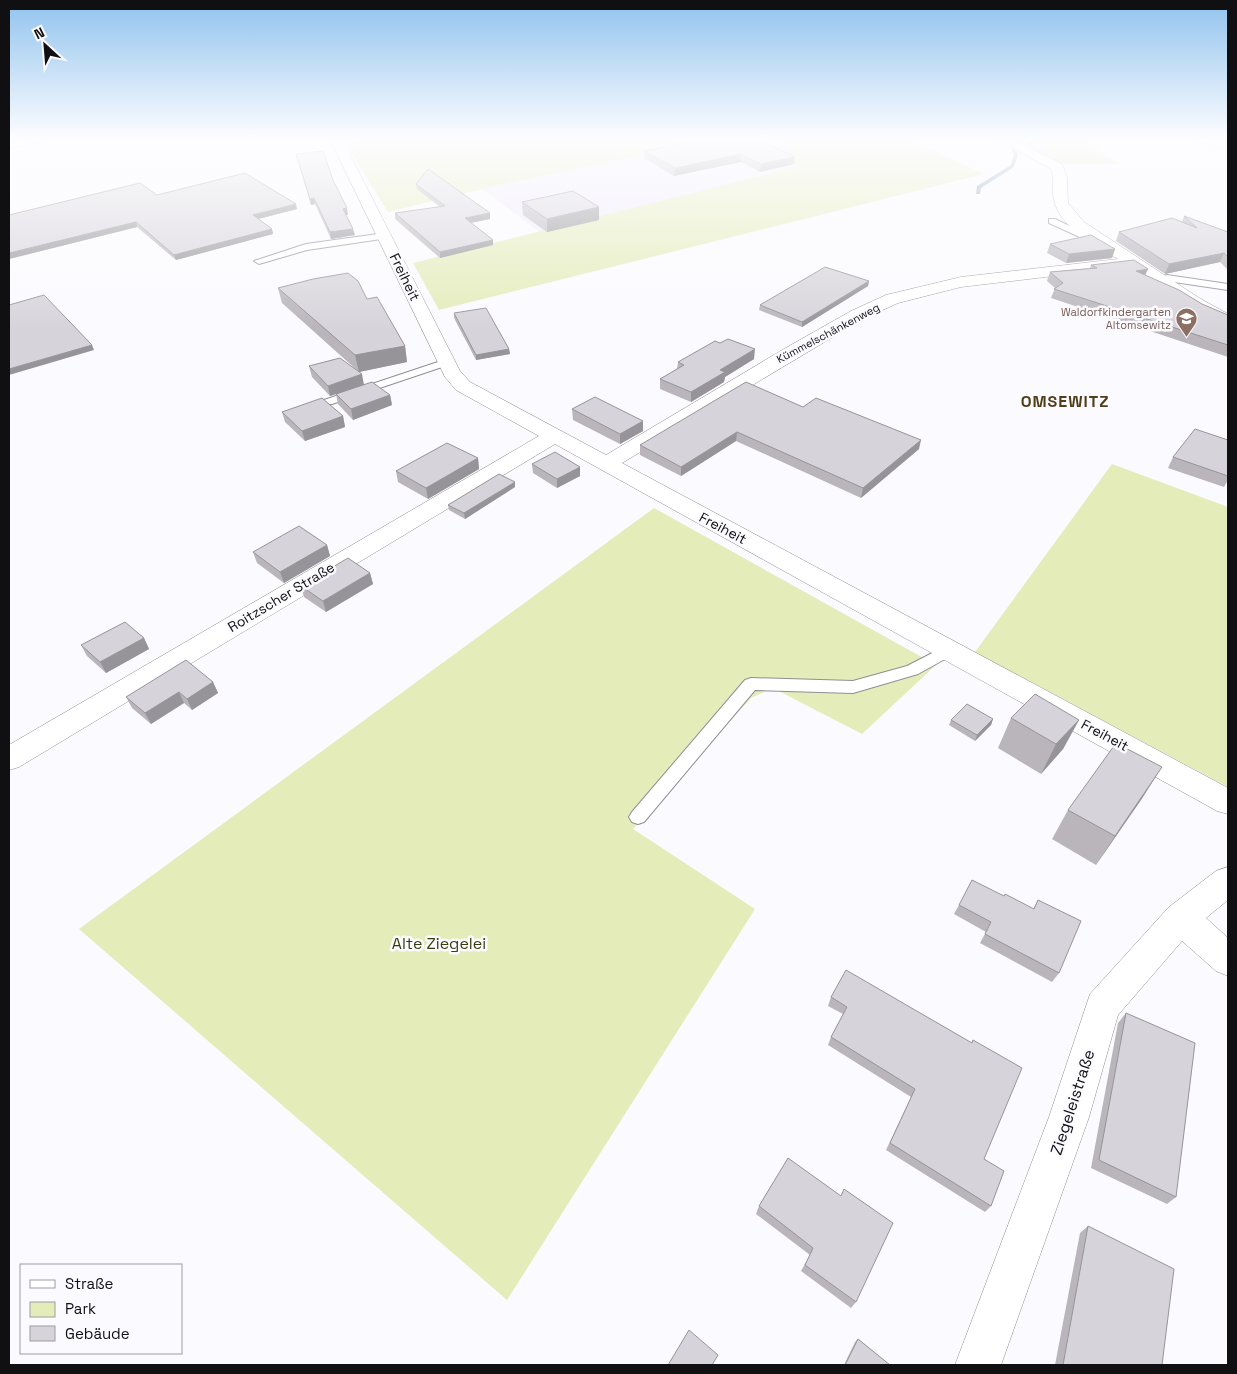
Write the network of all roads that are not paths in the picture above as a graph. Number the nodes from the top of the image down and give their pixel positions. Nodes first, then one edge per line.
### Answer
1 (368, 203) edge
2 (1062, 203) edge
3 (1052, 221) dead end
4 (385, 236) junction
5 (1105, 245) junction
6 (258, 261) dead end
7 (1135, 262) junction
8 (1160, 279) junction
9 (1228, 287) edge
10 (1228, 320) edge
11 (447, 362) junction
12 (328, 402) edge
13 (554, 436) junction
14 (605, 464) junction
15 (948, 650) junction
16 (9, 759) edge
17 (1228, 802) edge
18 (638, 817) dead end
19 (1228, 881) edge
20 (1181, 918) junction
21 (1228, 960) edge
22 (978, 1365) edge

1 - 4 street, Freiheit
2 - 5 street
3 - 5 lane
4 - 6 lane
4 - 11 street, Freiheit
5 - 7 street
7 - 8 street
7 - 14 street, Kümmelschänkenweg
8 - 9 lane
8 - 10 street
11 - 12 lane
11 - 13 street, Freiheit
13 - 14 street, Freiheit
13 - 16 street, Roitzscher Straße
14 - 15 street, Freiheit
15 - 17 street, Freiheit
15 - 18 lane
19 - 20 street, Ziegeleistraße
20 - 21 street
20 - 22 street, Ziegeleistraße

